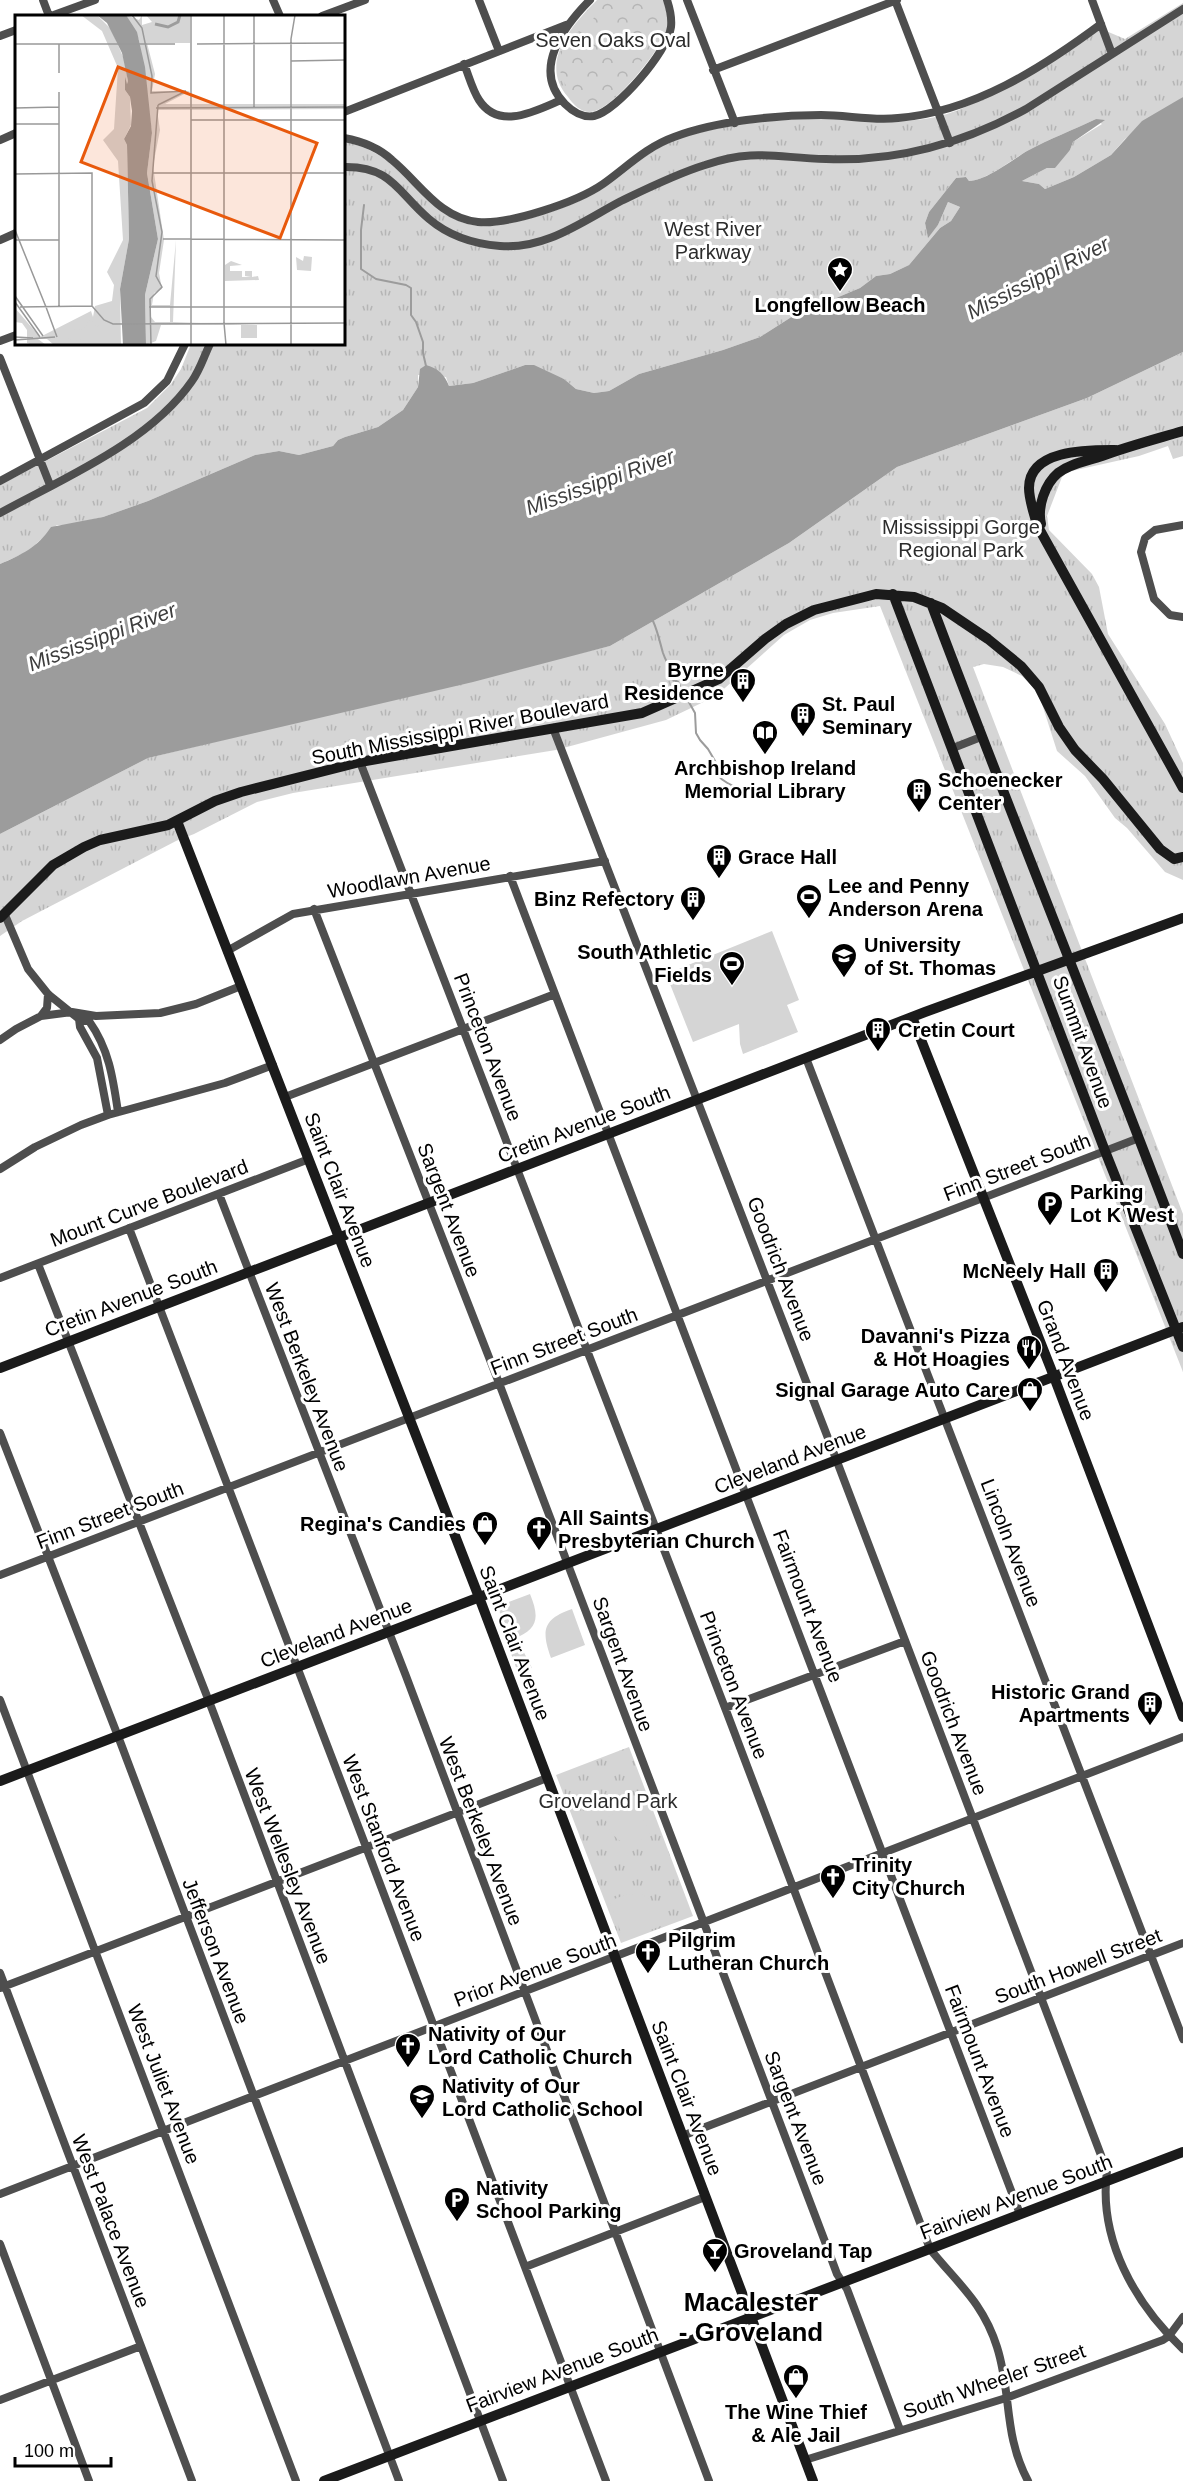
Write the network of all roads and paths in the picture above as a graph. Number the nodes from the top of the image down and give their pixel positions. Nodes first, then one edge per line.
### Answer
1 (43, 0) edge
2 (94, 0) edge
3 (273, 0) edge
4 (365, 0) edge
5 (479, 0) edge
6 (590, 0) edge
7 (667, 0) edge
8 (687, 0) edge
9 (896, 0) edge
10 (1092, 0) edge
11 (1183, 9) edge
12 (50, 15) edge
13 (53, 15) edge
14 (280, 15) edge
15 (325, 15) edge
16 (1101, 24) junction
17 (566, 25) junction
18 (15, 30) edge
19 (0, 36) edge
20 (499, 51) junction
21 (1113, 54) junction
22 (464, 64) junction
23 (713, 70) junction
24 (561, 100) junction
25 (345, 112) edge
26 (938, 112) junction
27 (735, 123) junction
28 (15, 133) edge
29 (345, 138) edge
30 (0, 140) edge
31 (950, 143) junction
32 (345, 167) edge
33 (15, 233) edge
34 (0, 240) edge
35 (15, 335) edge
36 (0, 341) edge
37 (185, 345) edge
38 (210, 345) edge
39 (0, 358) edge
40 (1183, 430) edge
41 (1115, 450) junction
42 (39, 459) junction
43 (0, 481) edge
44 (50, 486) junction
45 (0, 513) edge
46 (1183, 525) edge
47 (1046, 539) junction
48 (893, 594) junction
49 (931, 603) junction
50 (1183, 617) edge
51 (553, 728) junction
52 (981, 737) junction
53 (953, 748) junction
54 (360, 762) junction
55 (1183, 788) edge
56 (177, 821) junction
57 (605, 861) junction
58 (1180, 861) edge
59 (510, 876) junction
60 (411, 893) junction
61 (314, 909) junction
62 (3, 916) edge
63 (1183, 918) edge
64 (228, 951) junction
65 (1069, 960) junction
66 (1038, 972) junction
67 (241, 986) junction
68 (48, 994) junction
69 (555, 994) junction
70 (72, 1012) junction
71 (41, 1016) junction
72 (912, 1017) junction
73 (79, 1018) junction
74 (464, 1029) junction
75 (0, 1040) edge
76 (806, 1058) junction
77 (374, 1063) junction
78 (273, 1065) junction
79 (285, 1097) junction
80 (698, 1100) junction
81 (118, 1112) junction
82 (108, 1115) junction
83 (608, 1134) junction
84 (1139, 1138) junction
85 (1105, 1152) junction
86 (309, 1159) junction
87 (0, 1168) edge
88 (518, 1169) junction
89 (219, 1194) junction
90 (984, 1197) junction
91 (429, 1204) junction
92 (129, 1228) junction
93 (340, 1237) junction
94 (876, 1238) junction
95 (1183, 1254) edge
96 (38, 1264) junction
97 (249, 1272) junction
98 (0, 1278) edge
99 (767, 1280) junction
100 (159, 1307) junction
101 (678, 1314) junction
102 (1180, 1328) edge
103 (69, 1341) junction
104 (1183, 1347) edge
105 (587, 1350) junction
106 (0, 1368) edge
107 (1054, 1377) junction
108 (499, 1383) junction
109 (408, 1417) junction
110 (945, 1418) junction
111 (0, 1433) edge
112 (319, 1453) junction
113 (836, 1460) junction
114 (229, 1487) junction
115 (747, 1494) junction
116 (139, 1521) junction
117 (657, 1529) junction
118 (48, 1557) junction
119 (568, 1564) junction
120 (0, 1575) edge
121 (478, 1597) junction
122 (388, 1632) junction
123 (905, 1641) junction
124 (298, 1667) junction
125 (816, 1674) junction
126 (0, 1700) edge
127 (208, 1702) junction
128 (725, 1708) junction
129 (1183, 1717) edge
130 (118, 1736) junction
131 (1183, 1737) edge
132 (28, 1770) junction
133 (1083, 1775) junction
134 (546, 1778) junction
135 (0, 1781) edge
136 (456, 1812) junction
137 (973, 1819) junction
138 (366, 1846) junction
139 (884, 1854) junction
140 (276, 1881) junction
141 (794, 1888) junction
142 (186, 1916) junction
143 (705, 1923) junction
144 (1183, 1943) edge
145 (96, 1951) junction
146 (1151, 1955) junction
147 (615, 1957) junction
148 (0, 1973) edge
149 (2, 1987) edge
150 (524, 1992) junction
151 (1041, 1998) junction
152 (435, 2027) junction
153 (952, 2033) junction
154 (1183, 2039) edge
155 (344, 2062) junction
156 (860, 2068) junction
157 (254, 2096) junction
158 (773, 2102) junction
159 (164, 2131) junction
160 (682, 2136) junction
161 (1183, 2152) edge
162 (72, 2166) junction
163 (1105, 2182) junction
164 (0, 2194) edge
165 (705, 2197) junction
166 (1020, 2214) junction
167 (615, 2232) junction
168 (0, 2244) edge
169 (930, 2249) junction
170 (525, 2267) junction
171 (843, 2282) junction
172 (751, 2317) junction
173 (1183, 2317) edge
174 (1169, 2336) junction
175 (141, 2346) junction
176 (1183, 2349) edge
177 (661, 2352) junction
178 (51, 2380) junction
179 (571, 2386) junction
180 (1006, 2398) junction
181 (0, 2400) edge
182 (480, 2421) junction
183 (900, 2430) junction
184 (390, 2456) junction
185 (804, 2460) junction
186 (89, 2481) edge
187 (192, 2481) edge
188 (296, 2481) edge
189 (324, 2481) edge
190 (399, 2481) edge
191 (503, 2481) edge
192 (606, 2481) edge
193 (710, 2481) edge
194 (813, 2481) edge
195 (1028, 2481) edge

1 - 12 street
2 - 13 street
3 - 14 street
4 - 15 street
5 - 20 street
6 - 17 street
7 - 24 street
8 - 23 street
9 - 23 street
9 - 26 street
10 - 16 street
11 - 21 street
16 - 21 street
16 - 26 street
17 - 20 street
17 - 24 street
18 - 19 street
20 - 22 street
21 - 31 street
22 - 24 street
22 - 25 street
23 - 27 street
26 - 27 street
26 - 31 street
27 - 29 street
28 - 30 street
31 - 32 street
33 - 34 street
35 - 36 street
37 - 42 street
38 - 44 street
39 - 42 street
40 - 41 street
41 - 47 street
41 - 47 street
42 - 43 street
42 - 44 street
44 - 45 street
46 - 50 street
47 - 55 street
48 - 49 street, South Mississippi River Boulevard
48 - 51 street, South Mississippi River Boulevard
48 - 53 street, Summit Avenue
49 - 52 street, Summit Avenue
49 - 58 street, South Mississippi River Boulevard
51 - 54 street, South Mississippi River Boulevard
51 - 57 street, Goodrich Avenue
52 - 53 street
52 - 65 street, Summit Avenue
53 - 66 street, Summit Avenue
54 - 56 street, South Mississippi River Boulevard
54 - 60 street, Princeton Avenue
56 - 62 street, South Mississippi River Boulevard
56 - 64 street, Saint Clair Avenue
57 - 59 street, Woodlawn Avenue
57 - 80 street, Goodrich Avenue
59 - 60 street, Woodlawn Avenue
59 - 69 street, Fairmount Avenue
60 - 61 street, Woodlawn Avenue
60 - 74 street, Princeton Avenue
61 - 64 street, Woodlawn Avenue
61 - 77 street, Sargent Avenue
62 - 68 street
63 - 65 street, Cretin Avenue South
64 - 67 street, Saint Clair Avenue
65 - 66 street, Cretin Avenue South
65 - 84 street, Summit Avenue
66 - 72 street, Cretin Avenue South
66 - 85 street, Summit Avenue
67 - 70 street
67 - 78 street, Saint Clair Avenue
68 - 70 street
68 - 71 street
69 - 74 street
69 - 83 street, Fairmount Avenue
70 - 71 street
70 - 73 street
71 - 75 street
72 - 76 street, Cretin Avenue South
72 - 90 street, Grand Avenue
73 - 81 street
73 - 82 street
74 - 77 street
74 - 88 street, Princeton Avenue
76 - 80 street, Cretin Avenue South
76 - 94 street, Lincoln Avenue
77 - 79 street
77 - 91 street, Sargent Avenue
78 - 79 street, Saint Clair Avenue
78 - 81 street
79 - 86 street, Saint Clair Avenue
80 - 83 street, Cretin Avenue South
80 - 99 street, Goodrich Avenue
81 - 82 street
82 - 87 street
83 - 88 street, Cretin Avenue South
83 - 101 street, Fairmount Avenue
84 - 85 street, Finn Street South
84 - 95 street, Summit Avenue
85 - 90 street, Finn Street South
85 - 102 street, Summit Avenue
86 - 89 street, Mount Curve Boulevard
86 - 93 street, Saint Clair Avenue
88 - 91 street, Cretin Avenue South
88 - 105 street, Princeton Avenue
89 - 92 street, Mount Curve Boulevard
89 - 97 street, West Berkeley Avenue
90 - 94 street, Finn Street South
90 - 107 street, Grand Avenue
91 - 93 street, Cretin Avenue South
91 - 108 street, Sargent Avenue
92 - 96 street, Mount Curve Boulevard
92 - 100 street, West Stanford Avenue
93 - 97 street, Cretin Avenue South
93 - 109 street, Saint Clair Avenue
94 - 99 street, Finn Street South
94 - 110 street, Lincoln Avenue
96 - 98 street, Mount Curve Boulevard
96 - 103 street, West Wellesley Avenue
97 - 100 street, Cretin Avenue South
97 - 112 street, West Berkeley Avenue
99 - 101 street, Finn Street South
99 - 113 street, Goodrich Avenue
100 - 103 street, Cretin Avenue South
100 - 114 street, West Stanford Avenue
101 - 105 street, Finn Street South
101 - 115 street, Fairmount Avenue
102 - 104 street, Summit Avenue
102 - 107 street, Cleveland Avenue
103 - 106 street, Cretin Avenue South
103 - 116 street, West Wellesley Avenue
105 - 108 street, Finn Street South
105 - 117 street, Princeton Avenue
107 - 110 street, Cleveland Avenue
107 - 129 street, Grand Avenue
108 - 109 street, Finn Street South
108 - 119 street, Sargent Avenue
109 - 112 street, Finn Street South
109 - 121 street, Saint Clair Avenue
110 - 113 street, Cleveland Avenue
110 - 133 street, Lincoln Avenue
111 - 118 street, Jefferson Avenue
112 - 114 street, Finn Street South
112 - 122 street, West Berkeley Avenue
113 - 115 street, Cleveland Avenue
113 - 123 street, Goodrich Avenue
114 - 116 street, Finn Street South
114 - 124 street, West Stanford Avenue
115 - 117 street, Cleveland Avenue
115 - 125 street, Fairmount Avenue
116 - 118 street, Finn Street South
116 - 127 street, West Wellesley Avenue
117 - 119 street, Cleveland Avenue
117 - 128 street, Princeton Avenue
118 - 120 street, Finn Street South
118 - 130 street, Jefferson Avenue
119 - 121 street, Cleveland Avenue
119 - 143 street, Sargent Avenue
121 - 122 street, Cleveland Avenue
121 - 134 street, Saint Clair Avenue
122 - 124 street, Cleveland Avenue
122 - 136 street, West Berkeley Avenue
123 - 125 street
123 - 137 street, Goodrich Avenue
124 - 127 street, Cleveland Avenue
124 - 138 street, West Stanford Avenue
125 - 128 street
125 - 139 street, Fairmount Avenue
126 - 132 street, West Juliet Avenue
127 - 130 street, Cleveland Avenue
127 - 140 street, West Wellesley Avenue
128 - 141 street, Princeton Avenue
130 - 132 street, Cleveland Avenue
130 - 142 street, Jefferson Avenue
131 - 133 street, Prior Avenue South
132 - 135 street, Cleveland Avenue
132 - 145 street, West Juliet Avenue
133 - 137 street, Prior Avenue South
133 - 146 street, Lincoln Avenue
134 - 136 street
134 - 147 street, Saint Clair Avenue
136 - 138 street
136 - 150 street, West Berkeley Avenue
137 - 139 street, Prior Avenue South
137 - 151 street, Goodrich Avenue
138 - 140 street
138 - 152 street, West Stanford Avenue
139 - 141 street, Prior Avenue South
139 - 153 street, Fairmount Avenue
140 - 142 street
140 - 155 street, West Wellesley Avenue
141 - 143 street, Prior Avenue South
141 - 156 street, Princeton Avenue
142 - 145 street
142 - 157 street, Jefferson Avenue
143 - 147 street, Prior Avenue South
143 - 158 street, Sargent Avenue
144 - 146 street, South Howell Street
145 - 149 street
145 - 159 street, West Juliet Avenue
146 - 151 street, South Howell Street
146 - 154 street, Lincoln Avenue
147 - 150 street, Prior Avenue South
147 - 160 street, Saint Clair Avenue
148 - 149 street, West Palace Avenue
149 - 162 street, West Palace Avenue
150 - 152 street, Prior Avenue South
150 - 167 street, West Berkeley Avenue
151 - 153 street, South Howell Street
151 - 163 street, Goodrich Avenue
152 - 155 street, Prior Avenue South
152 - 170 street, West Stanford Avenue
153 - 156 street, South Howell Street
153 - 166 street, Fairmount Avenue
155 - 157 street, Prior Avenue South
155 - 182 street, West Wellesley Avenue
156 - 158 street, South Howell Street
156 - 169 street, Princeton Avenue
157 - 159 street, Prior Avenue South
157 - 184 street, Jefferson Avenue
158 - 160 street, South Howell Street
158 - 171 street, Sargent Avenue
159 - 162 street, Prior Avenue South
159 - 188 street, West Juliet Avenue
160 - 165 street, Saint Clair Avenue
161 - 163 street, Fairview Avenue South
162 - 164 street, Prior Avenue South
162 - 175 street, West Palace Avenue
163 - 166 street, Fairview Avenue South
163 - 174 street, Goodrich Avenue
165 - 167 street
165 - 172 street, Saint Clair Avenue
166 - 169 street, Fairview Avenue South
167 - 170 street
167 - 177 street, West Berkeley Avenue
168 - 178 street
169 - 171 street, Fairview Avenue South
169 - 180 street, Princeton Avenue
170 - 179 street, West Stanford Avenue
171 - 172 street, Fairview Avenue South
171 - 183 street, Sargent Avenue
172 - 177 street, Fairview Avenue South
172 - 185 street, Saint Clair Avenue
173 - 174 street
174 - 176 street, Goodrich Avenue
174 - 180 street, South Wheeler Street
175 - 178 street
175 - 187 street, West Palace Avenue
177 - 179 street, Fairview Avenue South
177 - 193 street, West Berkeley Avenue
178 - 181 street
178 - 186 street
179 - 182 street, Fairview Avenue South
179 - 192 street, West Stanford Avenue
180 - 183 street, South Wheeler Street
180 - 195 street, Princeton Avenue
182 - 184 street, Fairview Avenue South
182 - 191 street, West Wellesley Avenue
183 - 185 street, South Wheeler Street
184 - 189 street, Fairview Avenue South
184 - 190 street, Jefferson Avenue
185 - 194 street, Saint Clair Avenue

